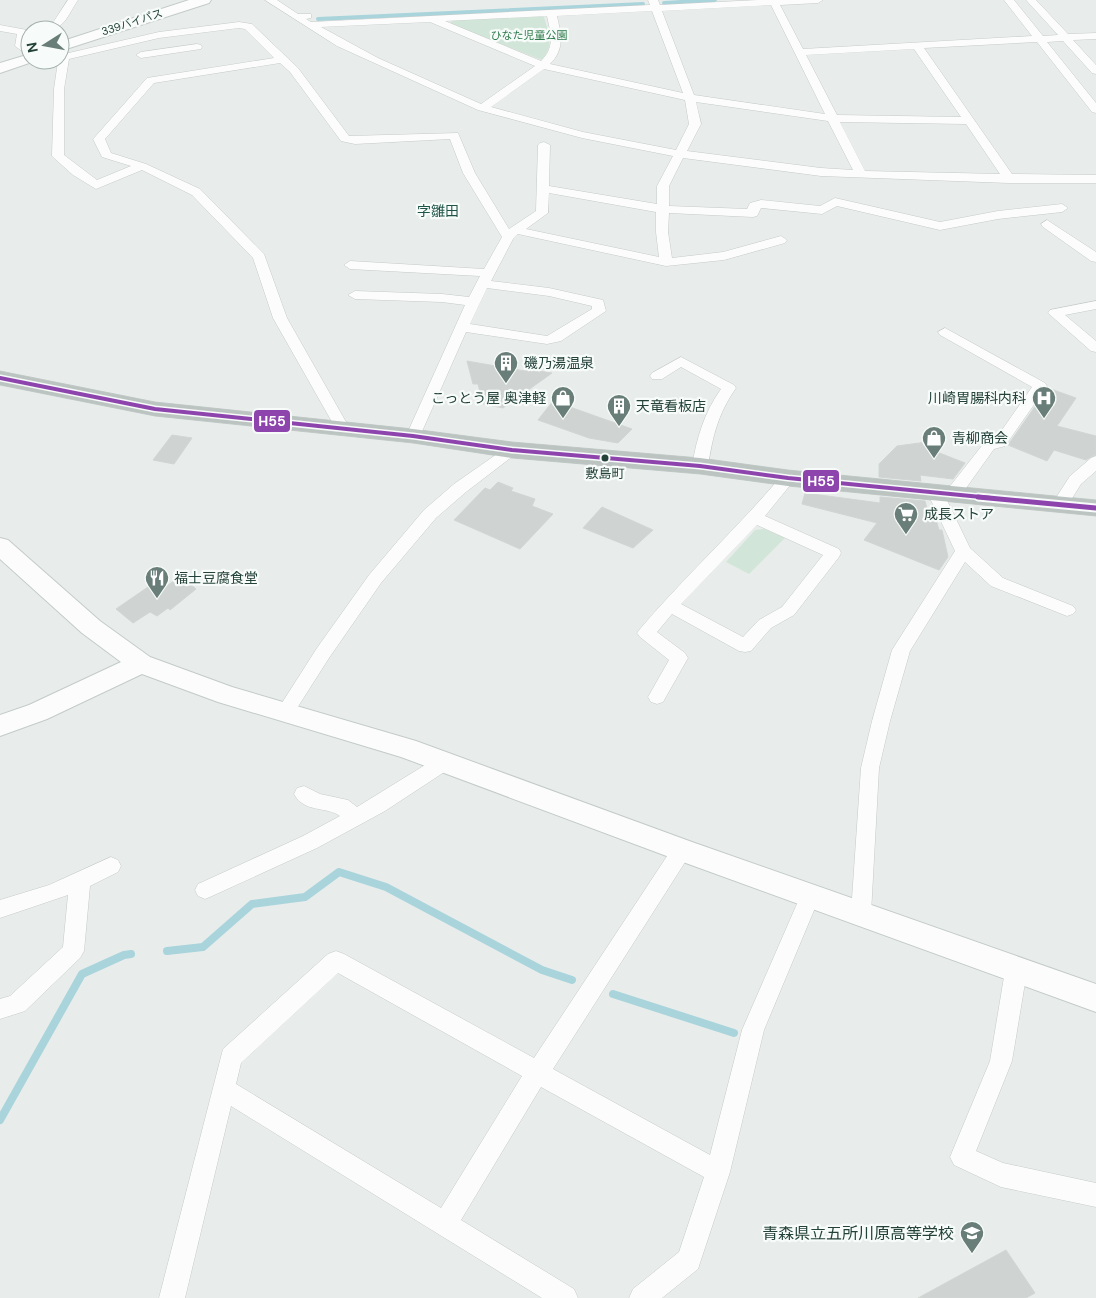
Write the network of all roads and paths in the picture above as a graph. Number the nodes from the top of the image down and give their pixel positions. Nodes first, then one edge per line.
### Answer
1 (73, 0) edge
2 (182, 0) edge
3 (204, 0) edge
4 (270, 0) edge
5 (638, 0) edge
6 (818, 0) edge
7 (1009, 0) edge
8 (1031, 0) edge
9 (774, 2) junction
10 (654, 4) edge
11 (551, 12) junction
12 (296, 17) junction
13 (431, 19) junction
14 (60, 20) edge
15 (309, 25) junction
16 (0, 28) edge
17 (20, 31) edge
18 (1096, 36) edge
19 (70, 37) edge
20 (1067, 38) junction
21 (1039, 39) junction
22 (130, 42) junction
23 (197, 46) dead end
24 (917, 46) junction
25 (70, 50) edge
26 (70, 52) edge
27 (799, 52) junction
28 (20, 53) edge
29 (20, 55) edge
30 (282, 60) junction
31 (0, 61) edge
32 (543, 66) junction
33 (0, 68) edge
34 (146, 68) junction
35 (60, 70) edge
36 (1096, 71) edge
37 (690, 98) junction
38 (482, 108) junction
39 (1096, 110) edge
40 (833, 118) junction
41 (969, 121) junction
42 (544, 145) dead end
43 (679, 154) junction
44 (142, 166) junction
45 (861, 174) junction
46 (1009, 178) junction
47 (1096, 179) edge
48 (542, 188) junction
49 (1062, 208) dead end
50 (663, 209) junction
51 (1047, 224) dead end
52 (511, 233) junction
53 (781, 240) dead end
54 (1096, 258) edge
55 (666, 262) junction
56 (350, 265) dead end
57 (486, 279) junction
58 (355, 296) dead end
59 (474, 302) junction
60 (1096, 305) edge
61 (462, 327) junction
62 (945, 332) dead end
63 (1096, 348) edge
64 (657, 376) dead end
65 (0, 378) edge
66 (343, 429) junction
67 (413, 436) junction
68 (512, 450) junction
69 (1096, 461) edge
70 (700, 466) junction
71 (788, 478) junction
72 (944, 493) junction
73 (1060, 504) junction
74 (1096, 508) edge
75 (754, 518) junction
76 (1, 549) edge
77 (963, 551) junction
78 (670, 605) junction
79 (1067, 610) dead end
80 (142, 664) junction
81 (657, 697) dead end
82 (286, 711) junction
83 (0, 726) edge
84 (445, 762) junction
85 (304, 794) dead end
86 (356, 817) junction
87 (682, 850) junction
88 (111, 866) dead end
89 (80, 882) junction
90 (205, 890) dead end
91 (810, 896) junction
92 (0, 909) edge
93 (862, 913) junction
94 (1016, 971) junction
95 (1096, 998) edge
96 (0, 1009) edge
97 (537, 1073) junction
98 (224, 1089) junction
99 (718, 1172) junction
100 (1096, 1195) edge
101 (445, 1224) junction
102 (176, 1296) edge
103 (565, 1298) edge
104 (642, 1298) edge

1 - 14 street
2 - 19 street
3 - 25 street, 339バイパス
4 - 12 street
5 - 12 street
6 - 9 street
7 - 21 street
8 - 20 street
9 - 10 street
9 - 27 street
10 - 11 street
10 - 37 street
11 - 13 street
11 - 32 street
12 - 15 street
13 - 15 street
13 - 32 street
15 - 38 street
16 - 17 street
18 - 20 street
20 - 21 street
20 - 36 street
21 - 24 street
21 - 39 street
22 - 26 street
22 - 30 street
22 - 34 street
23 - 34 street
24 - 27 street
24 - 41 street
27 - 40 street
28 - 31 street
29 - 33 street
30 - 34 street
30 - 52 street
32 - 37 street
32 - 38 street
34 - 44 street
35 - 44 street
37 - 40 street
37 - 43 street
38 - 43 street
40 - 41 street
40 - 45 street
41 - 46 street
42 - 48 street
43 - 45 street
43 - 50 street
44 - 66 street
45 - 46 street
46 - 47 street
48 - 50 street
48 - 52 street
49 - 50 street
50 - 55 street
51 - 54 street
52 - 55 street
52 - 57 street
53 - 55 street
56 - 57 street
57 - 59 street
57 - 61 street
58 - 59 street
59 - 61 street
60 - 63 street
61 - 67 street
62 - 72 street
64 - 70 street
65 - 66 highway
66 - 67 highway
67 - 68 highway
68 - 70 highway
68 - 82 street
69 - 73 street
70 - 71 highway
71 - 72 highway
71 - 75 street
72 - 73 highway
72 - 77 street
73 - 74 highway
75 - 78 street
75 - 78 street
76 - 80 street
77 - 79 street
77 - 93 street
78 - 81 street
80 - 82 street
80 - 83 street
82 - 84 street
84 - 86 street
84 - 87 street
85 - 86 street
86 - 90 street
87 - 91 street
87 - 97 street
88 - 89 street
89 - 92 street
89 - 96 street
91 - 93 street
91 - 99 street
93 - 94 street
94 - 95 street
94 - 100 street
97 - 98 street
97 - 99 street
97 - 101 street
98 - 101 street
98 - 102 street
99 - 104 street
101 - 103 street

